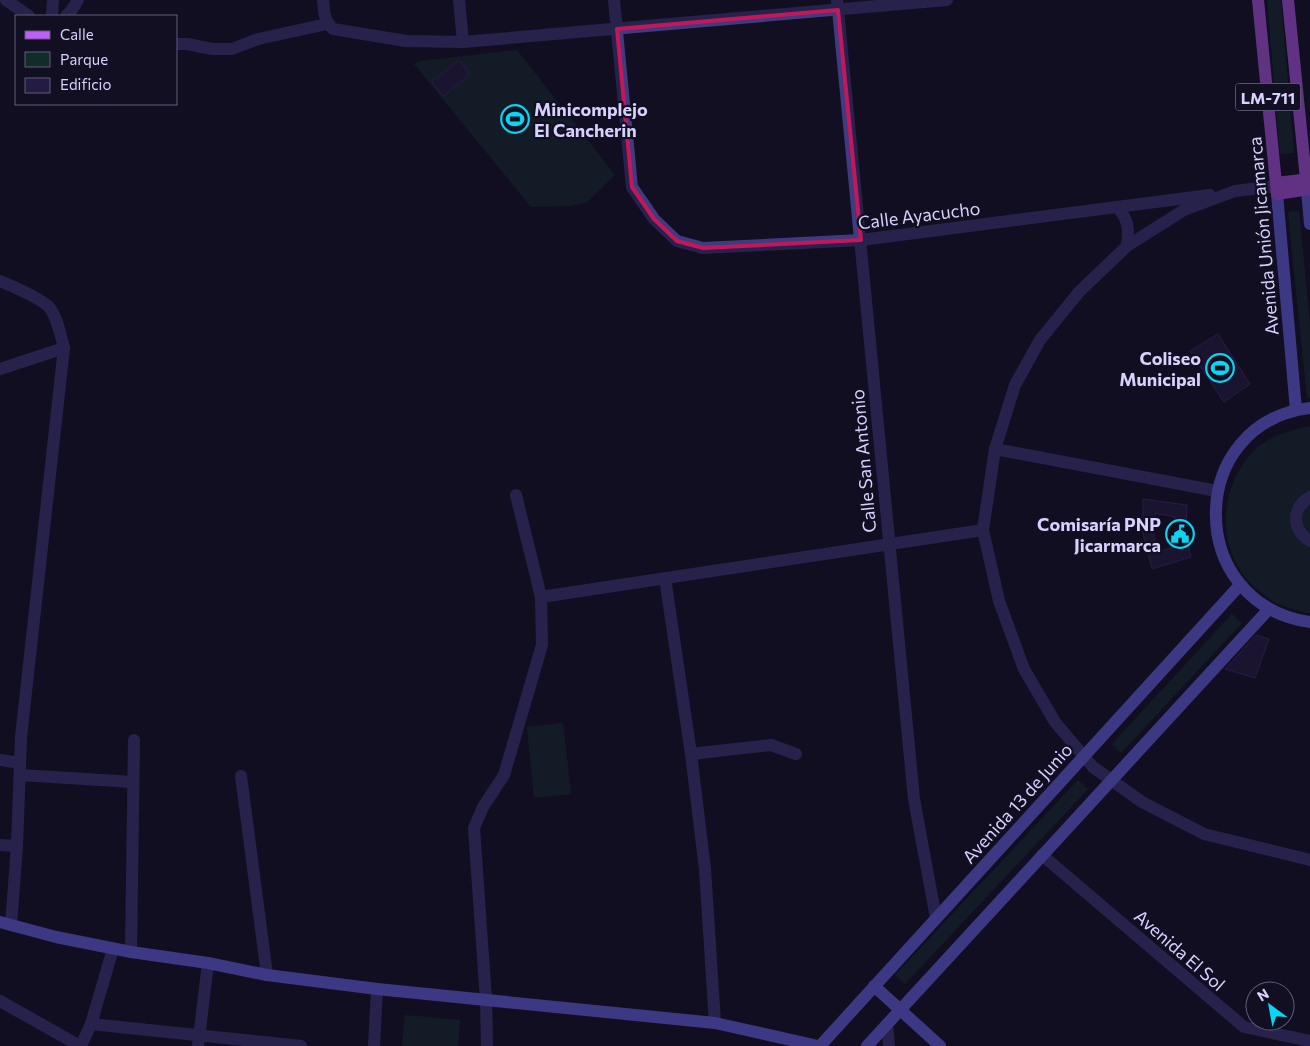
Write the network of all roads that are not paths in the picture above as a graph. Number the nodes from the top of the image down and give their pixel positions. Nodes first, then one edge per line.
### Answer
1 (6, 0) edge
2 (52, 0) edge
3 (78, 0) edge
4 (323, 0) edge
5 (459, 0) edge
6 (614, 0) edge
7 (947, 0) edge
8 (1258, 0) edge
9 (1288, 0) edge
10 (837, 5) edge
11 (28, 15) edge
12 (52, 15) edge
13 (67, 15) edge
14 (330, 27) junction
15 (617, 29) junction
16 (463, 42) junction
17 (178, 44) edge
18 (1308, 184) edge
19 (1276, 187) junction
20 (1235, 191) junction
21 (1117, 207) junction
22 (1310, 224) edge
23 (861, 240) junction
24 (1128, 246) junction
25 (0, 281) edge
26 (64, 348) junction
27 (0, 369) edge
28 (1310, 408) edge
29 (1296, 410) junction
30 (995, 449) junction
31 (1217, 491) junction
32 (516, 495) dead end
33 (1310, 497) edge
34 (983, 530) junction
35 (1310, 541) edge
36 (888, 545) junction
37 (665, 578) junction
38 (1240, 584) junction
39 (541, 597) junction
40 (1269, 609) junction
41 (1310, 622) edge
42 (134, 740) dead end
43 (691, 754) junction
44 (796, 754) dead end
45 (1084, 756) junction
46 (0, 760) edge
47 (20, 769) junction
48 (241, 776) dead end
49 (1111, 780) junction
50 (133, 782) junction
51 (0, 845) edge
52 (17, 846) junction
53 (1042, 855) junction
54 (1310, 860) edge
55 (936, 918) junction
56 (5, 924) edge
57 (114, 949) junction
58 (131, 952) junction
59 (208, 963) junction
60 (267, 975) junction
61 (874, 986) junction
62 (377, 989) junction
63 (486, 1000) junction
64 (0, 1001) edge
65 (900, 1010) junction
66 (715, 1023) junction
67 (91, 1024) junction
68 (887, 1024) junction
69 (1310, 1040) edge
70 (199, 1041) edge
71 (81, 1046) edge
72 (301, 1046) edge
73 (374, 1046) edge
74 (487, 1046) edge
75 (819, 1046) edge
76 (867, 1046) edge
77 (889, 1046) edge
78 (940, 1046) edge

1 - 11 street
2 - 12 street
3 - 13 street
4 - 14 street
5 - 16 street
6 - 15 street
7 - 10 street
8 - 19 main road, Avenida Unión Jicamarca / LM-711
9 - 18 main road, LM-711
10 - 15 street
10 - 23 street, Calle San Antonio
14 - 16 street
14 - 17 street
15 - 16 street
15 - 23 street, Calle Ayacucho
18 - 19 main road
18 - 22 street
19 - 20 street
19 - 29 street, Avenida Unión Jicamarca
20 - 21 street, Calle Ayacucho
20 - 24 street
21 - 23 street, Calle Ayacucho
21 - 24 street
23 - 36 street, Calle San Antonio
24 - 30 street
25 - 26 street
26 - 27 street
26 - 47 street
28 - 29 street
29 - 31 street
30 - 31 street
30 - 34 street
31 - 38 street
32 - 39 street
33 - 35 street
34 - 36 street
34 - 45 street
36 - 37 street
36 - 55 street, Calle San Antonio
37 - 39 street
37 - 43 street
38 - 40 street
38 - 45 street, Avenida 13 de Junio
39 - 63 street
40 - 41 street
40 - 49 street
42 - 50 street
43 - 44 street
43 - 66 street
45 - 49 street
45 - 55 street, Avenida 13 de Junio
46 - 47 street
47 - 50 street
47 - 52 street
48 - 60 street
49 - 53 street
49 - 54 street
50 - 58 street
51 - 52 street
52 - 56 street
53 - 65 street
53 - 69 street, Avenida El Sol
55 - 61 street, Avenida 13 de Junio
56 - 57 street
57 - 58 street
57 - 67 street
58 - 59 street
59 - 60 street
59 - 70 street
60 - 62 street
61 - 65 street
61 - 75 street, Avenida 13 de Junio
62 - 63 street
62 - 73 street
63 - 66 street
63 - 74 street
64 - 71 street
65 - 68 street
65 - 78 street
66 - 75 street
67 - 70 street
67 - 71 street
68 - 76 street
68 - 77 street
70 - 72 street

